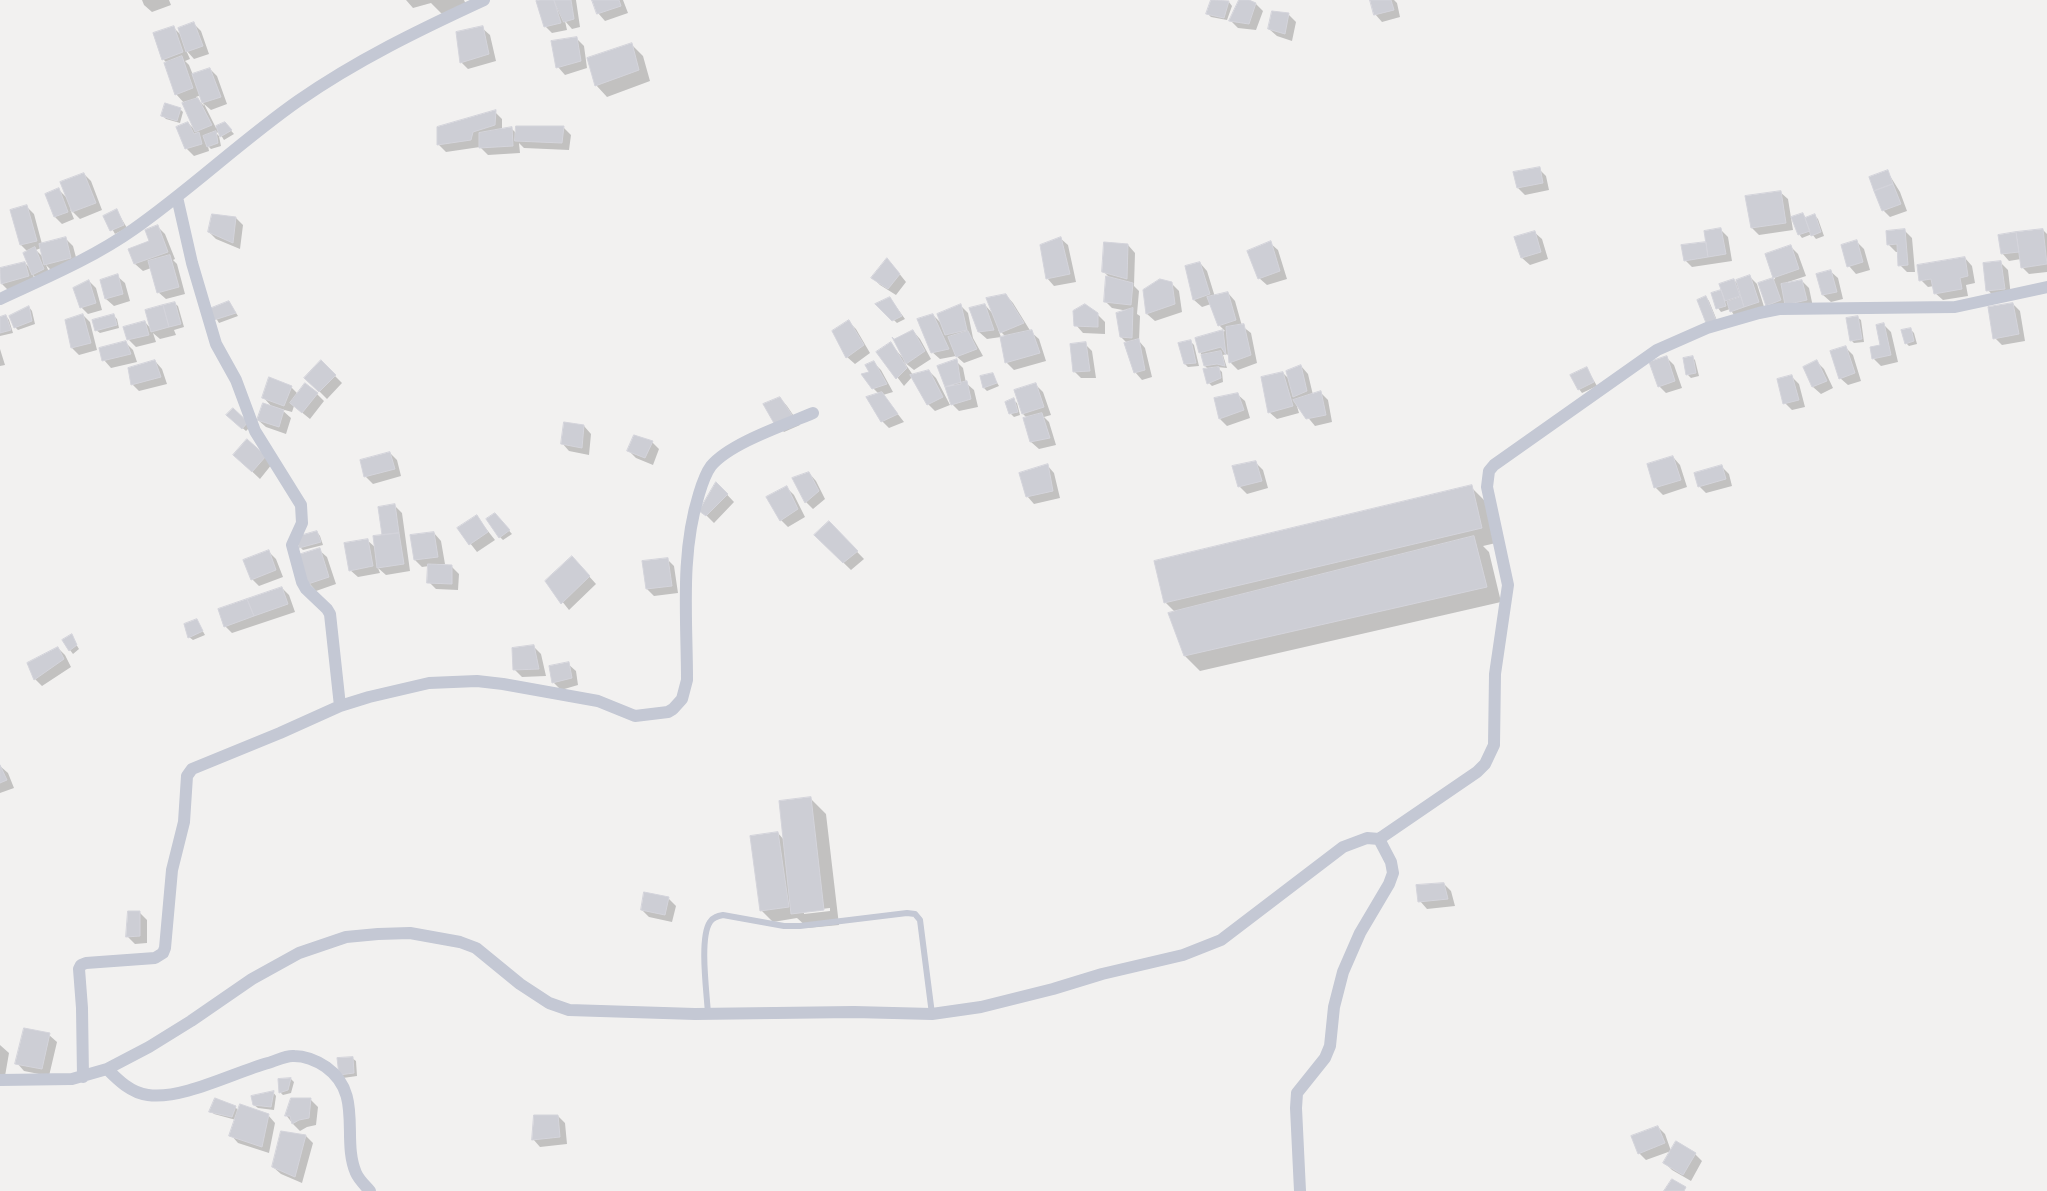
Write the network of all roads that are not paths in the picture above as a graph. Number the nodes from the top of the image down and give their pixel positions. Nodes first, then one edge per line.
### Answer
1 (484, 0) edge
2 (177, 197) junction
3 (2047, 287) edge
4 (0, 299) edge
5 (813, 413) dead end
6 (340, 706) junction
7 (1379, 839) junction
8 (708, 1014) junction
9 (932, 1014) junction
10 (107, 1069) junction
11 (83, 1077) junction
12 (0, 1080) edge
13 (370, 1191) edge
14 (1300, 1191) edge

1 - 2 street
2 - 4 street
2 - 6 street
3 - 7 street
5 - 6 street
6 - 11 street
7 - 9 street
7 - 14 street
8 - 9 street
8 - 9 lane
8 - 10 street
10 - 11 street
10 - 13 street
11 - 12 street

